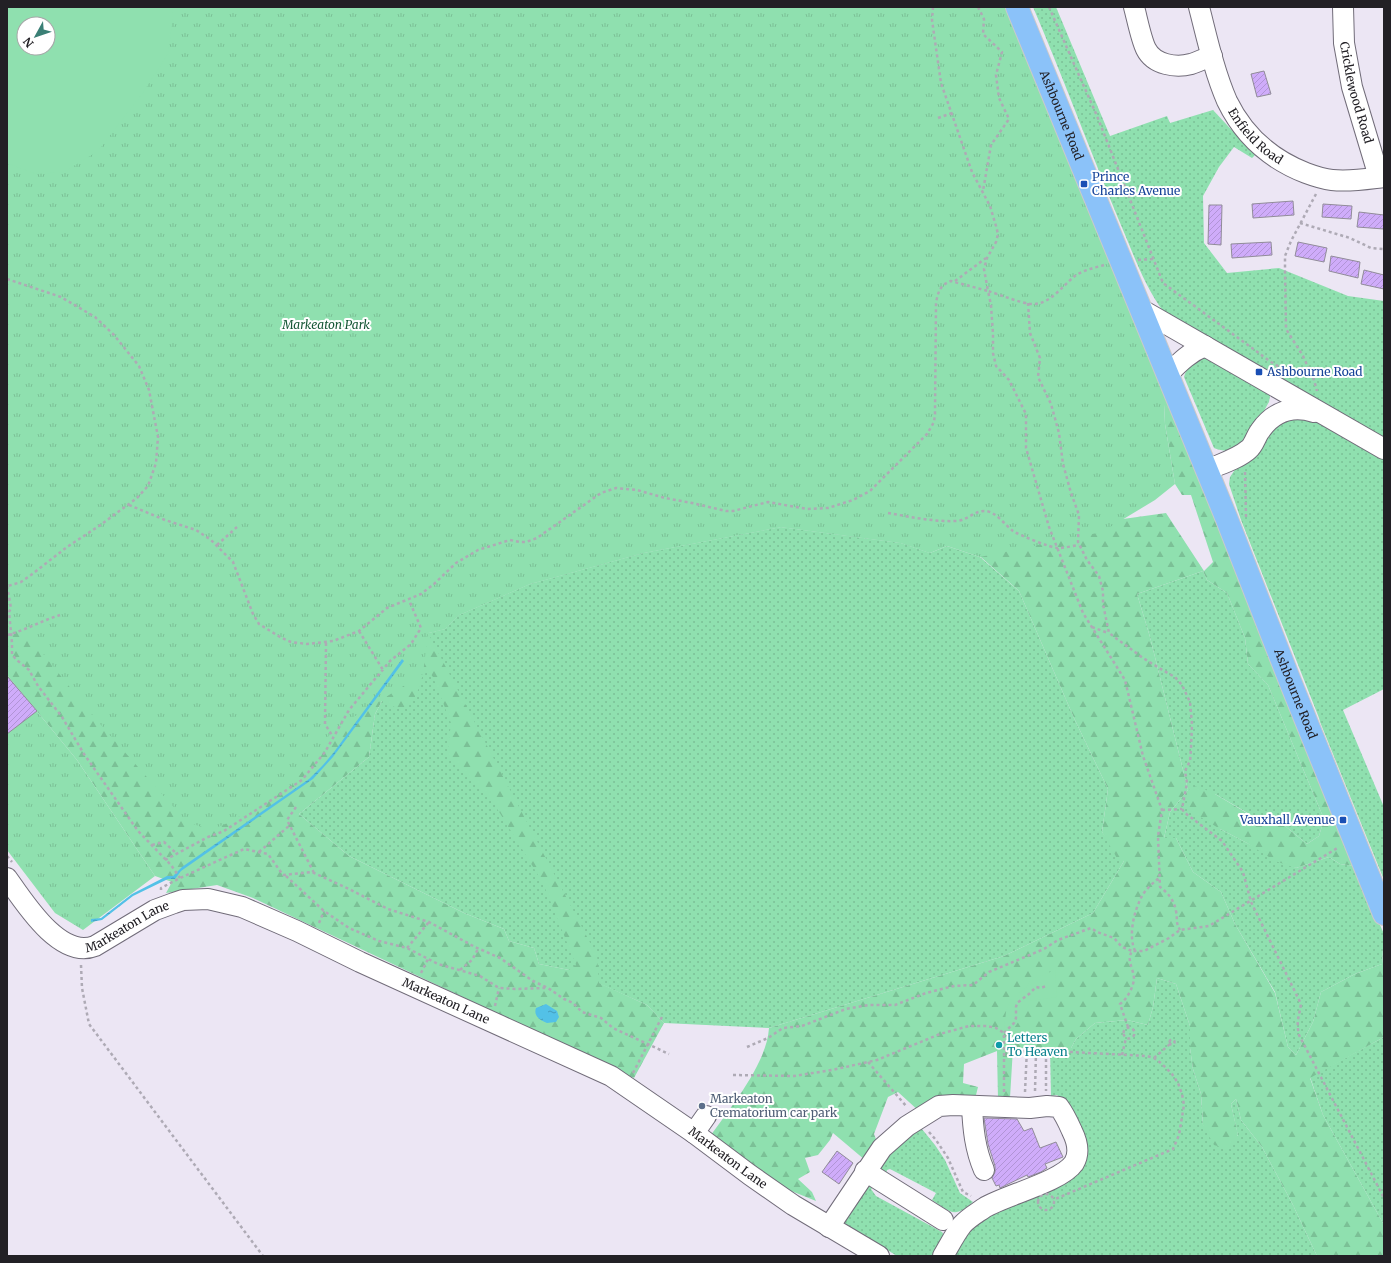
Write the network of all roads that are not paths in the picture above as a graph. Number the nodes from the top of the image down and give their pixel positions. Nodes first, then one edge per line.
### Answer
1 (1017, 7) edge
2 (1134, 7) edge
3 (1199, 7) edge
4 (1342, 7) edge
5 (1212, 56) junction
6 (1382, 177) edge
7 (1142, 310) junction
8 (1206, 346) junction
9 (1168, 374) junction
10 (1328, 416) junction
11 (1384, 449) edge
12 (1207, 470) junction
13 (7, 878) edge
14 (1384, 914) edge
15 (972, 1106) junction
16 (706, 1116) dead end
17 (694, 1133) junction
18 (984, 1170) dead end
19 (865, 1171) junction
20 (943, 1220) dead end
21 (829, 1227) junction
22 (879, 1256) edge
23 (943, 1256) edge

1 - 7 highway, Ashbourne Road
2 - 5 street
3 - 5 street, Enfield Road
4 - 6 street, Cricklewood Road
5 - 6 street, Enfield Road
7 - 8 street
7 - 9 highway, Ashbourne Road
8 - 9 street
8 - 10 street
9 - 12 highway, Ashbourne Road
10 - 11 street
10 - 12 street
12 - 14 highway, Ashbourne Road
13 - 17 street, Markeaton Lane
15 - 18 street
15 - 19 street
15 - 23 street
16 - 17 street
17 - 21 street, Markeaton Lane
19 - 20 street
19 - 21 street
21 - 22 street, Markeaton Lane

